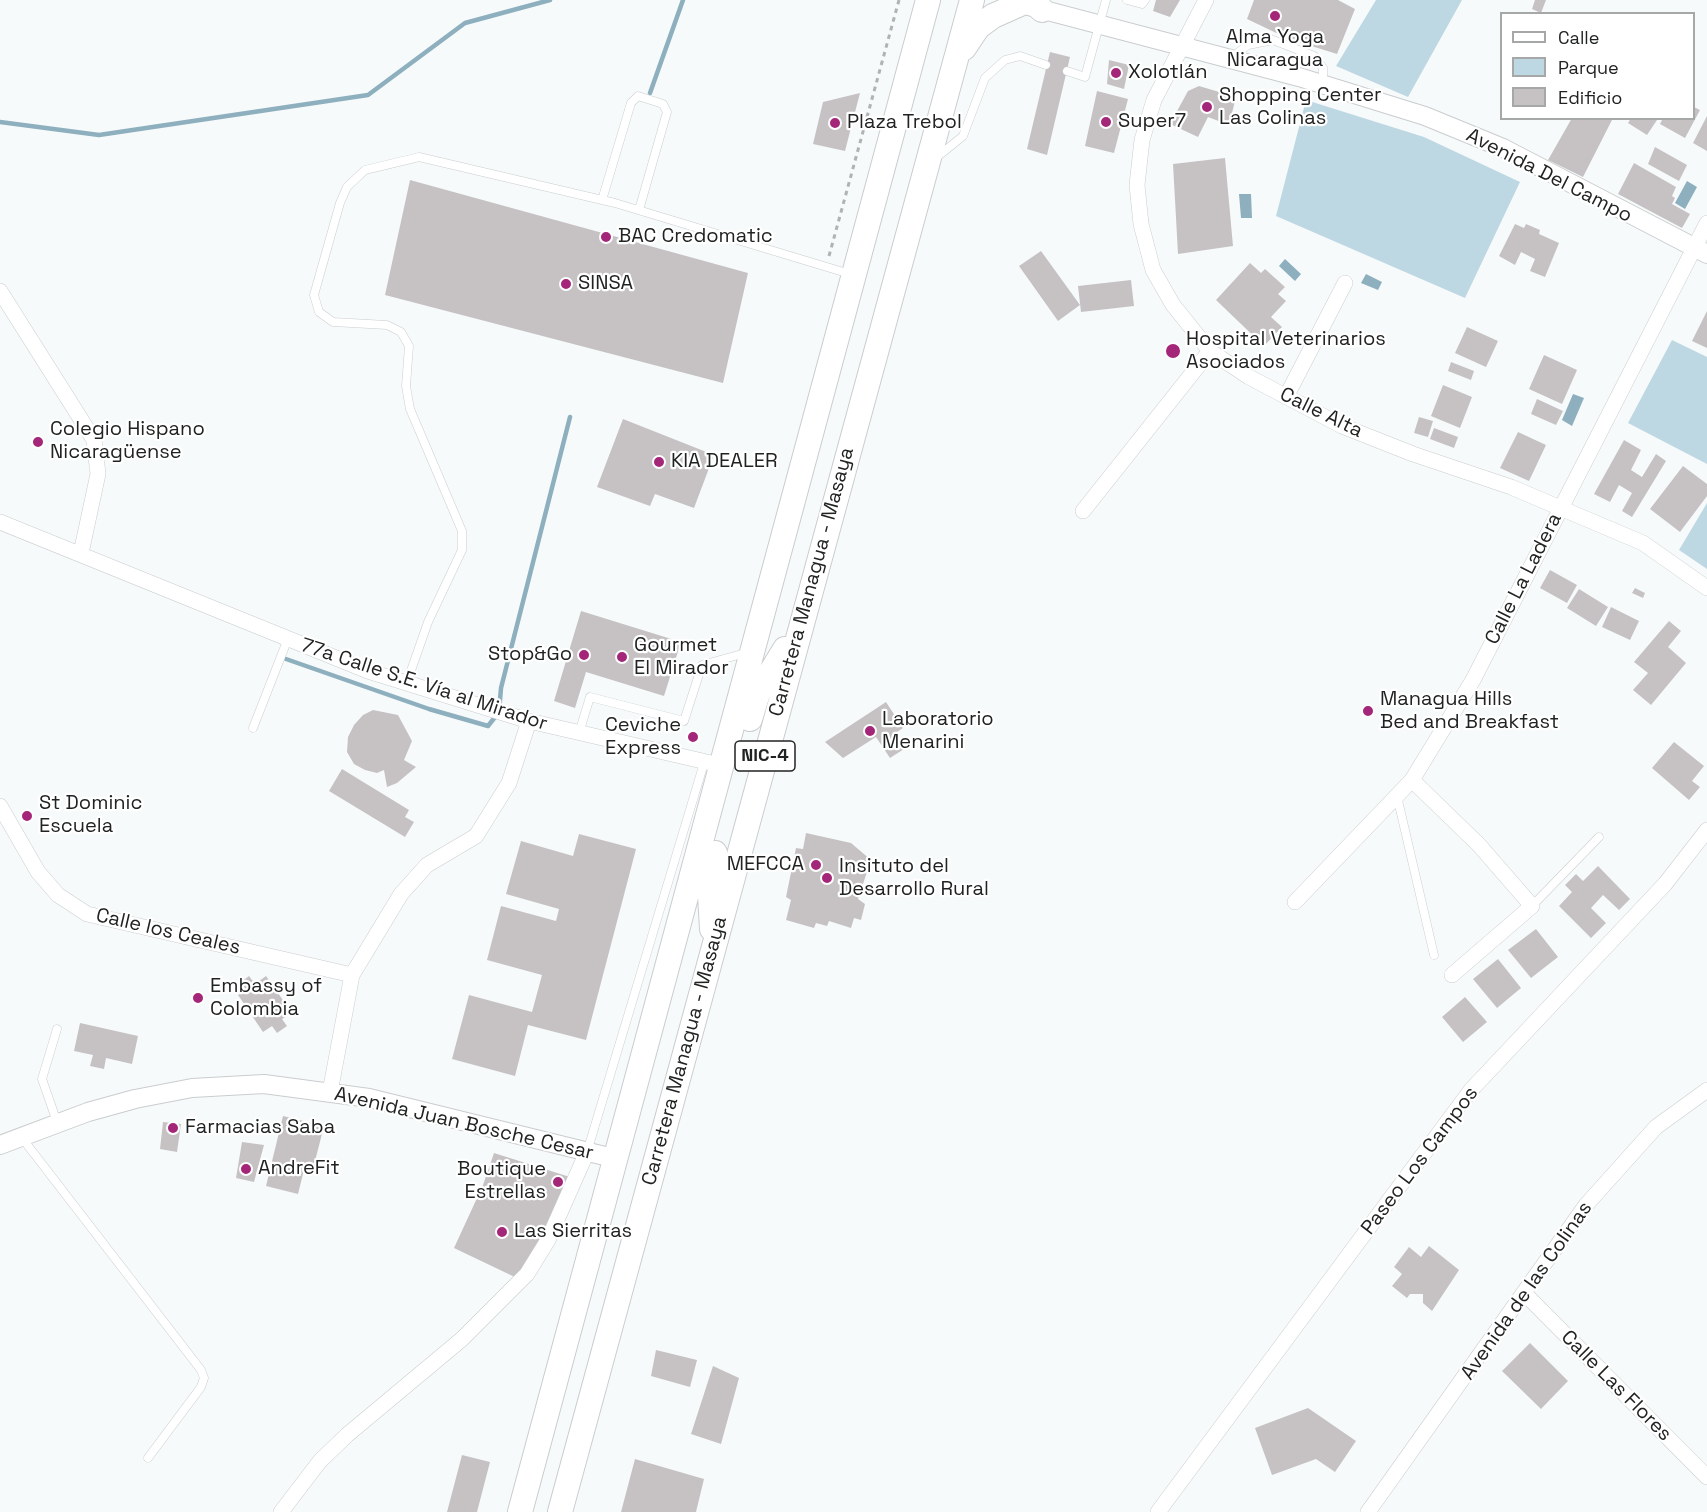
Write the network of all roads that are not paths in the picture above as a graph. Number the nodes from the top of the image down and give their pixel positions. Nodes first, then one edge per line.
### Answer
1 (928, 0) edge
2 (948, 0) edge
3 (972, 0) edge
4 (1106, 0) edge
5 (1127, 0) edge
6 (1145, 0) edge
7 (1206, 0) edge
8 (1025, 3) edge
9 (1101, 24) junction
10 (1182, 46) junction
11 (1229, 60) junction
12 (955, 63) junction
13 (1046, 65) dead end
14 (1067, 71) dead end
15 (1323, 85) junction
16 (890, 142) junction
17 (927, 165) junction
18 (602, 200) junction
19 (639, 210) junction
20 (1707, 223) edge
21 (1701, 251) edge
22 (855, 275) junction
23 (1345, 283) dead end
24 (0, 291) edge
25 (1210, 351) junction
26 (1286, 397) junction
27 (1560, 508) junction
28 (1083, 511) dead end
29 (0, 522) edge
30 (81, 553) junction
31 (1707, 588) edge
32 (798, 630) junction
33 (287, 641) junction
34 (753, 651) junction
35 (407, 682) junction
36 (529, 721) junction
37 (253, 728) dead end
38 (579, 733) junction
39 (714, 765) junction
40 (1413, 780) junction
41 (1396, 794) junction
42 (0, 806) edge
43 (1707, 830) edge
44 (1599, 837) dead end
45 (1295, 903) dead end
46 (1532, 906) junction
47 (715, 940) junction
48 (1434, 955) dead end
49 (352, 975) junction
50 (1452, 975) dead end
51 (57, 1029) dead end
52 (1707, 1090) edge
53 (330, 1092) junction
54 (58, 1124) junction
55 (26, 1135) junction
56 (0, 1145) edge
57 (587, 1152) junction
58 (616, 1159) junction
59 (1525, 1294) junction
60 (148, 1458) dead end
61 (1707, 1478) edge
62 (281, 1512) edge
63 (520, 1512) edge
64 (560, 1512) edge
65 (1158, 1512) edge
66 (1368, 1512) edge

1 - 16 highway, Carretera Managua - Masaya / NIC-4
2 - 16 highway
3 - 12 highway, Carretera Managua - Masaya / NIC-4
4 - 9 lane
5 - 6 lane
7 - 10 street, Calle Alta
8 - 9 street, Avenida Del Campo
8 - 12 highway
9 - 10 street, Avenida Del Campo
9 - 14 lane
10 - 11 street, Avenida Del Campo
10 - 25 street, Calle Alta
11 - 15 street, Avenida Del Campo
11 - 15 lane
12 - 17 highway, Carretera Managua - Masaya / NIC-4
13 - 17 lane
15 - 21 street, Avenida Del Campo
16 - 22 highway, Carretera Managua - Masaya / NIC-4
17 - 32 highway, Carretera Managua - Masaya / NIC-4
18 - 19 lane
18 - 19 lane
18 - 35 lane
19 - 22 lane
20 - 21 street, Calle La Ladera
21 - 27 street, Calle La Ladera
22 - 34 highway, Carretera Managua - Masaya / NIC-4
23 - 26 street
24 - 30 street
25 - 26 street, Calle Alta
25 - 28 street
26 - 27 street, Calle Alta
27 - 31 street, Calle Alta
27 - 40 street, Calle La Ladera
29 - 30 street, 77a Calle S.E. Vía al Mirador
30 - 33 street, 77a Calle S.E. Vía al Mirador
32 - 39 highway
32 - 47 highway, Carretera Managua - Masaya / NIC-4
33 - 35 street, 77a Calle S.E. Vía al Mirador
33 - 37 lane
34 - 38 lane
34 - 39 highway, Carretera Managua - Masaya / NIC-4
35 - 36 street, 77a Calle S.E. Vía al Mirador
36 - 38 street, 77a Calle S.E. Vía al Mirador
36 - 49 street
38 - 39 street, 77a Calle S.E. Vía al Mirador
39 - 47 highway
39 - 57 lane
39 - 58 highway, Carretera Managua - Masaya / NIC-4
40 - 41 street, Calle La Ladera
40 - 46 street
41 - 45 street, Calle La Ladera
41 - 48 lane
42 - 49 street, Calle los Ceales
43 - 65 street, Paseo Los Campos
44 - 46 lane
46 - 50 street
47 - 64 highway, Carretera Managua - Masaya / NIC-4
49 - 53 street
51 - 54 lane
52 - 59 street, Avenida de las Colinas
53 - 54 street, Avenida Juan Bosche Cesar
53 - 57 street, Avenida Juan Bosche Cesar
54 - 55 street, Avenida Juan Bosche Cesar
55 - 56 street, Avenida Juan Bosche Cesar
55 - 60 lane
57 - 58 street, Avenida Juan Bosche Cesar
57 - 62 street
58 - 63 highway, Carretera Managua - Masaya / NIC-4
59 - 61 street, Calle Las Flores
59 - 66 street, Avenida de las Colinas

